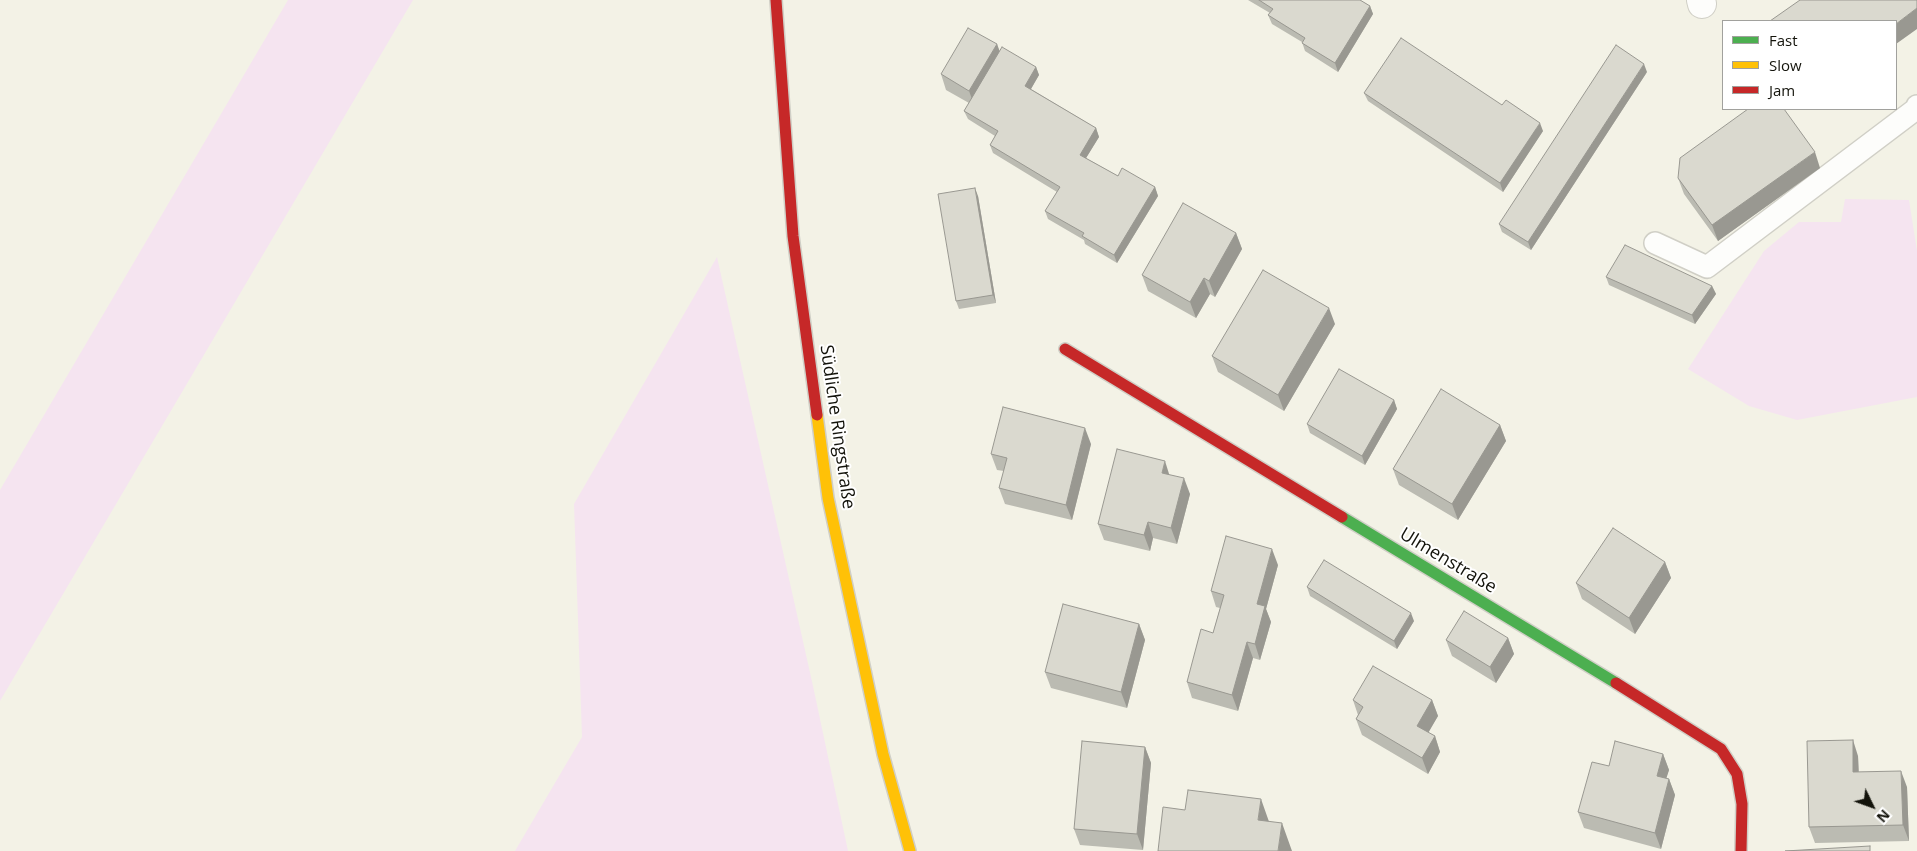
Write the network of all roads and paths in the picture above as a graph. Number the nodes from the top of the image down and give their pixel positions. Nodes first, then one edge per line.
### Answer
1 (776, 0) edge
2 (1917, 106) edge
3 (1655, 243) dead end
4 (1065, 350) dead end
5 (910, 851) edge
6 (1741, 851) edge

1 - 5 street, Südliche Ringstraße
2 - 3 lane
4 - 6 street, Ulmenstraße

